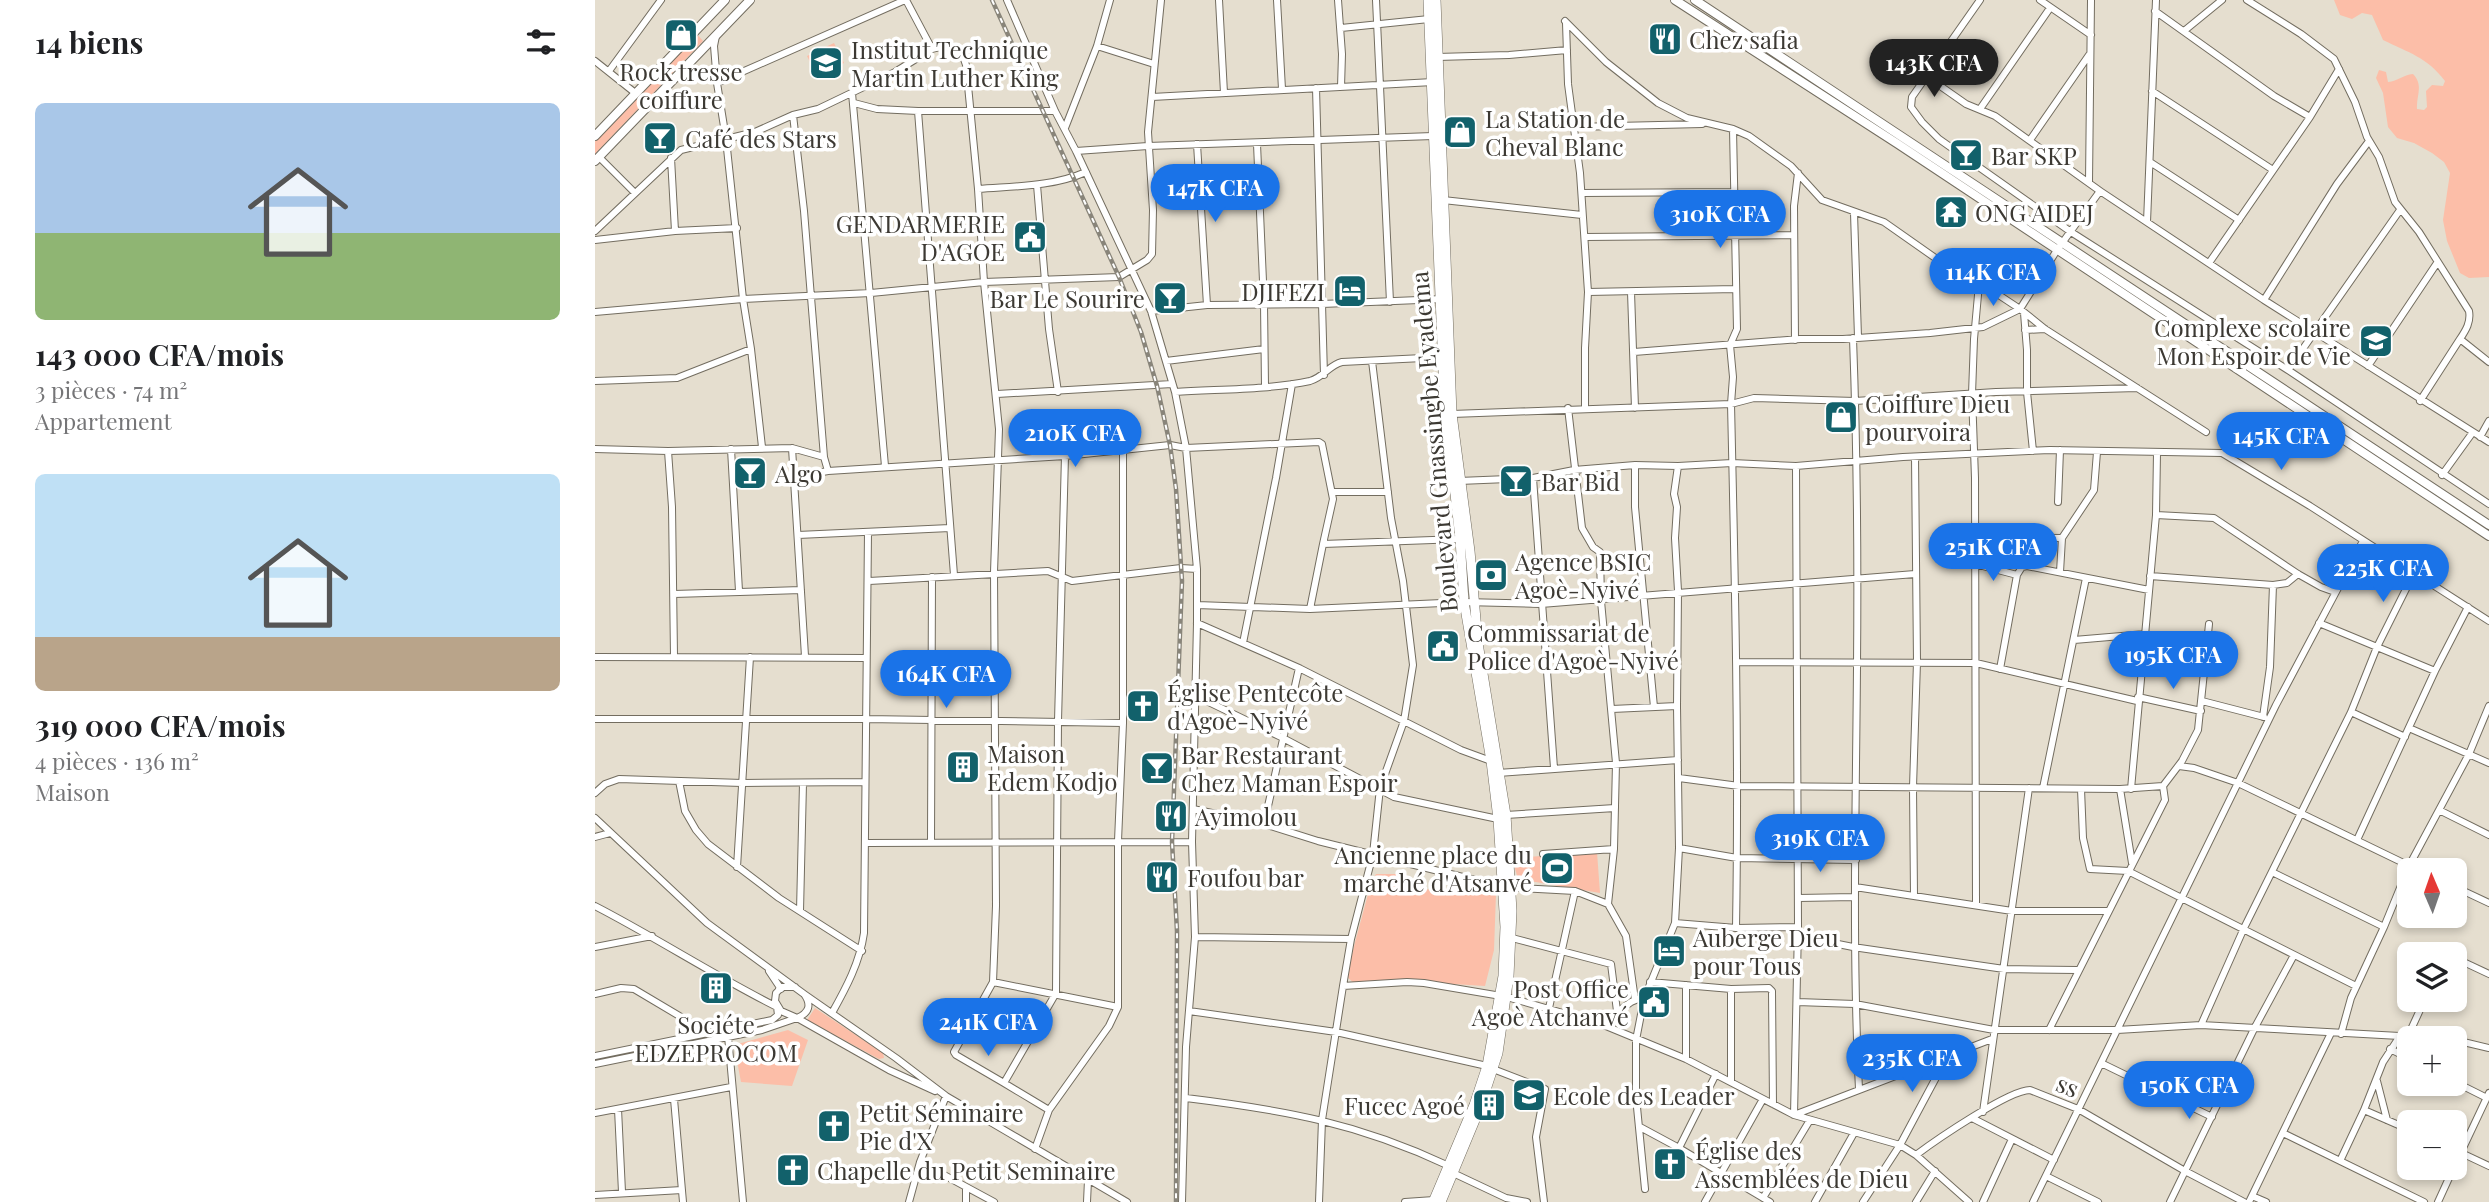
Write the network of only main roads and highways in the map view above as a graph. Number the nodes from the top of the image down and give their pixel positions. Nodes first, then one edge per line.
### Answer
1 (725, 0) edge
2 (750, 0) edge
3 (1428, 0) edge
4 (1436, 0) edge
5 (1675, 0) edge
6 (1695, 0) edge
7 (709, 16) junction
8 (702, 24) junction
9 (719, 33) junction
10 (1435, 81) junction
11 (595, 136) edge
12 (597, 159) edge
13 (2060, 247) junction
14 (1444, 299) junction
15 (1457, 481) junction
16 (2489, 524) edge
17 (2489, 536) edge
18 (1469, 603) junction
19 (1496, 773) junction
20 (1507, 887) junction
21 (1504, 996) junction
22 (1436, 1201) edge

1 - 7 main road
2 - 9 main road
3 - 10 highway, Boulevard Gnassingbe Eyadema
4 - 10 highway, Boulevard Gnassingbe Eyadema
5 - 13 main road
6 - 13 main road
7 - 8 main road
7 - 9 main road
8 - 9 main road
8 - 11 main road
9 - 12 main road
10 - 14 highway, Boulevard Gnassingbe Eyadema
10 - 14 highway, Boulevard Gnassingbe Eyadema
13 - 16 main road
13 - 17 main road
14 - 15 highway, Boulevard Gnassingbe Eyadema
14 - 15 highway, Boulevard Gnassingbe Eyadema
15 - 18 highway, Boulevard Gnassingbe Eyadema
15 - 18 highway, Boulevard Gnassingbe Eyadema
18 - 19 highway, Boulevard Gnassingbe Eyadema
18 - 19 highway, Boulevard Gnassingbe Eyadema
19 - 20 highway, Boulevard Gnassingbe Eyadema
20 - 21 highway, Boulevard Gnassingbe Eyadema
20 - 21 highway, Boulevard Gnassingbe Eyadema
21 - 22 highway, Boulevard Gnassingbe Eyadema

